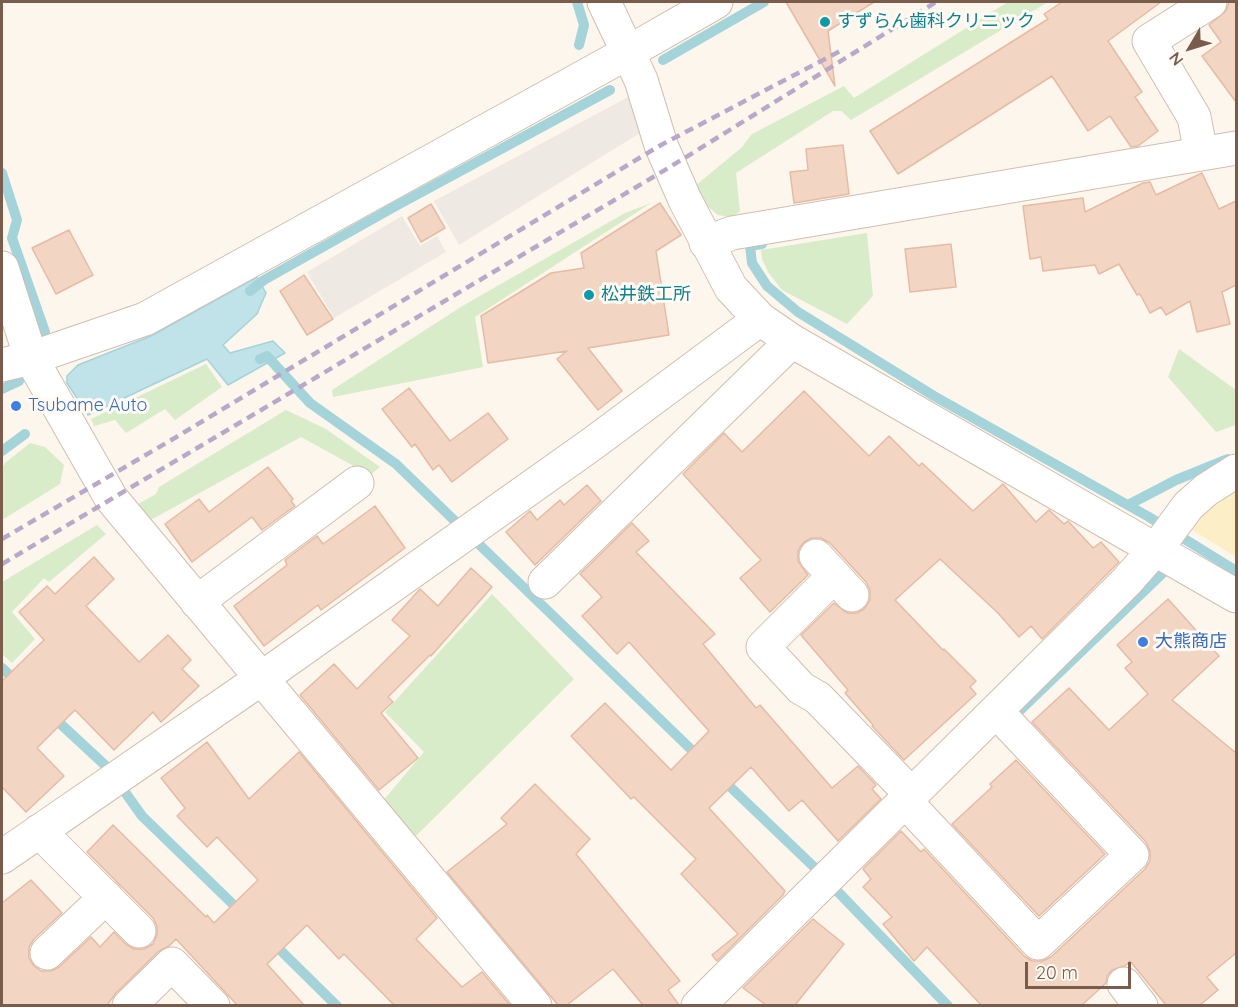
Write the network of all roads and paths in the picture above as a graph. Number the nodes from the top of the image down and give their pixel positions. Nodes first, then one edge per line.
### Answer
1 (604, 2) edge
2 (716, 2) edge
3 (1210, 2) edge
4 (627, 53) junction
5 (1236, 148) edge
6 (1201, 153) junction
7 (706, 243) junction
8 (2, 268) edge
9 (760, 319) junction
10 (792, 341) junction
11 (16, 362) edge
12 (1236, 471) edge
13 (357, 483) dead end
14 (1166, 536) junction
15 (834, 576) dead end
16 (545, 582) dead end
17 (1236, 596) edge
18 (197, 602) junction
19 (262, 678) junction
20 (1003, 719) junction
21 (911, 805) junction
22 (39, 831) junction
23 (2, 857) edge
24 (106, 897) junction
25 (139, 931) dead end
26 (47, 953) dead end
27 (129, 1005) edge
28 (213, 1005) edge
29 (536, 1005) edge
30 (698, 1005) edge

1 - 4 street
2 - 4 street
3 - 6 street
4 - 7 street
4 - 11 street
5 - 6 street
6 - 7 street
7 - 9 street
8 - 11 street
9 - 10 street
9 - 19 street
10 - 14 street
10 - 16 street
11 - 18 street
12 - 14 street
13 - 18 street
14 - 17 street
14 - 20 street
15 - 21 street
18 - 19 street
19 - 22 street
19 - 29 street
20 - 21 street
20 - 21 street
21 - 30 street
22 - 23 street
22 - 24 street
24 - 25 street
24 - 26 street
27 - 28 street

